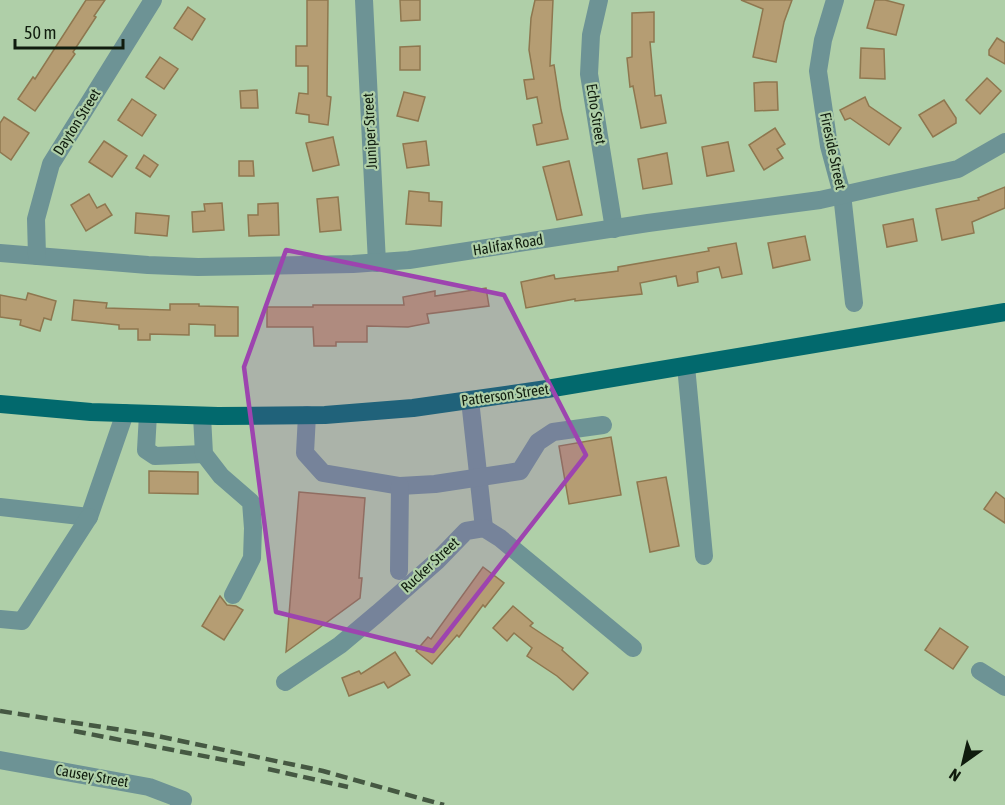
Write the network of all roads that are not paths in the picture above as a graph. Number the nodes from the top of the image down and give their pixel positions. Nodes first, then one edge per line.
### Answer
1 (153, 0) edge
2 (364, 0) edge
3 (599, 0) edge
4 (836, 0) edge
5 (1005, 142) edge
6 (842, 194) junction
7 (614, 229) junction
8 (0, 253) edge
9 (37, 256) junction
10 (377, 263) junction
11 (854, 303) dead end
12 (1005, 312) edge
13 (686, 366) junction
14 (470, 400) junction
15 (0, 404) edge
16 (126, 413) junction
17 (148, 414) junction
18 (307, 415) junction
19 (202, 416) junction
20 (603, 425) dead end
21 (204, 454) junction
22 (478, 477) junction
23 (400, 486) junction
24 (0, 507) edge
25 (89, 517) junction
26 (484, 528) junction
27 (704, 556) dead end
28 (399, 571) dead end
29 (233, 595) dead end
30 (0, 619) edge
31 (633, 648) dead end
32 (980, 671) dead end
33 (285, 682) dead end
34 (1005, 687) edge
35 (0, 760) edge
36 (181, 802) edge

1 - 9 street, Dayton Street
2 - 10 street, Juniper Street
3 - 7 street, Echo Street
4 - 6 street, Fireside Street
5 - 6 street, Halifax Road
6 - 7 street, Halifax Road
6 - 11 street, Fireside Street
7 - 10 street, Halifax Road
8 - 9 street, Halifax Road
9 - 10 street, Halifax Road
12 - 13 main road, Patterson Street
13 - 14 main road, Patterson Street
13 - 27 street
14 - 18 main road, Patterson Street
14 - 22 street
15 - 16 main road, Patterson Street
16 - 17 main road, Patterson Street
16 - 25 street
17 - 19 main road, Patterson Street
17 - 21 street
18 - 19 main road, Patterson Street
18 - 23 street
19 - 21 street
20 - 22 street
21 - 29 street
22 - 23 street
22 - 26 street
23 - 28 street
24 - 25 street
25 - 30 street
26 - 31 street
26 - 33 street, Rucker Street
32 - 34 street
35 - 36 street, Causey Street

